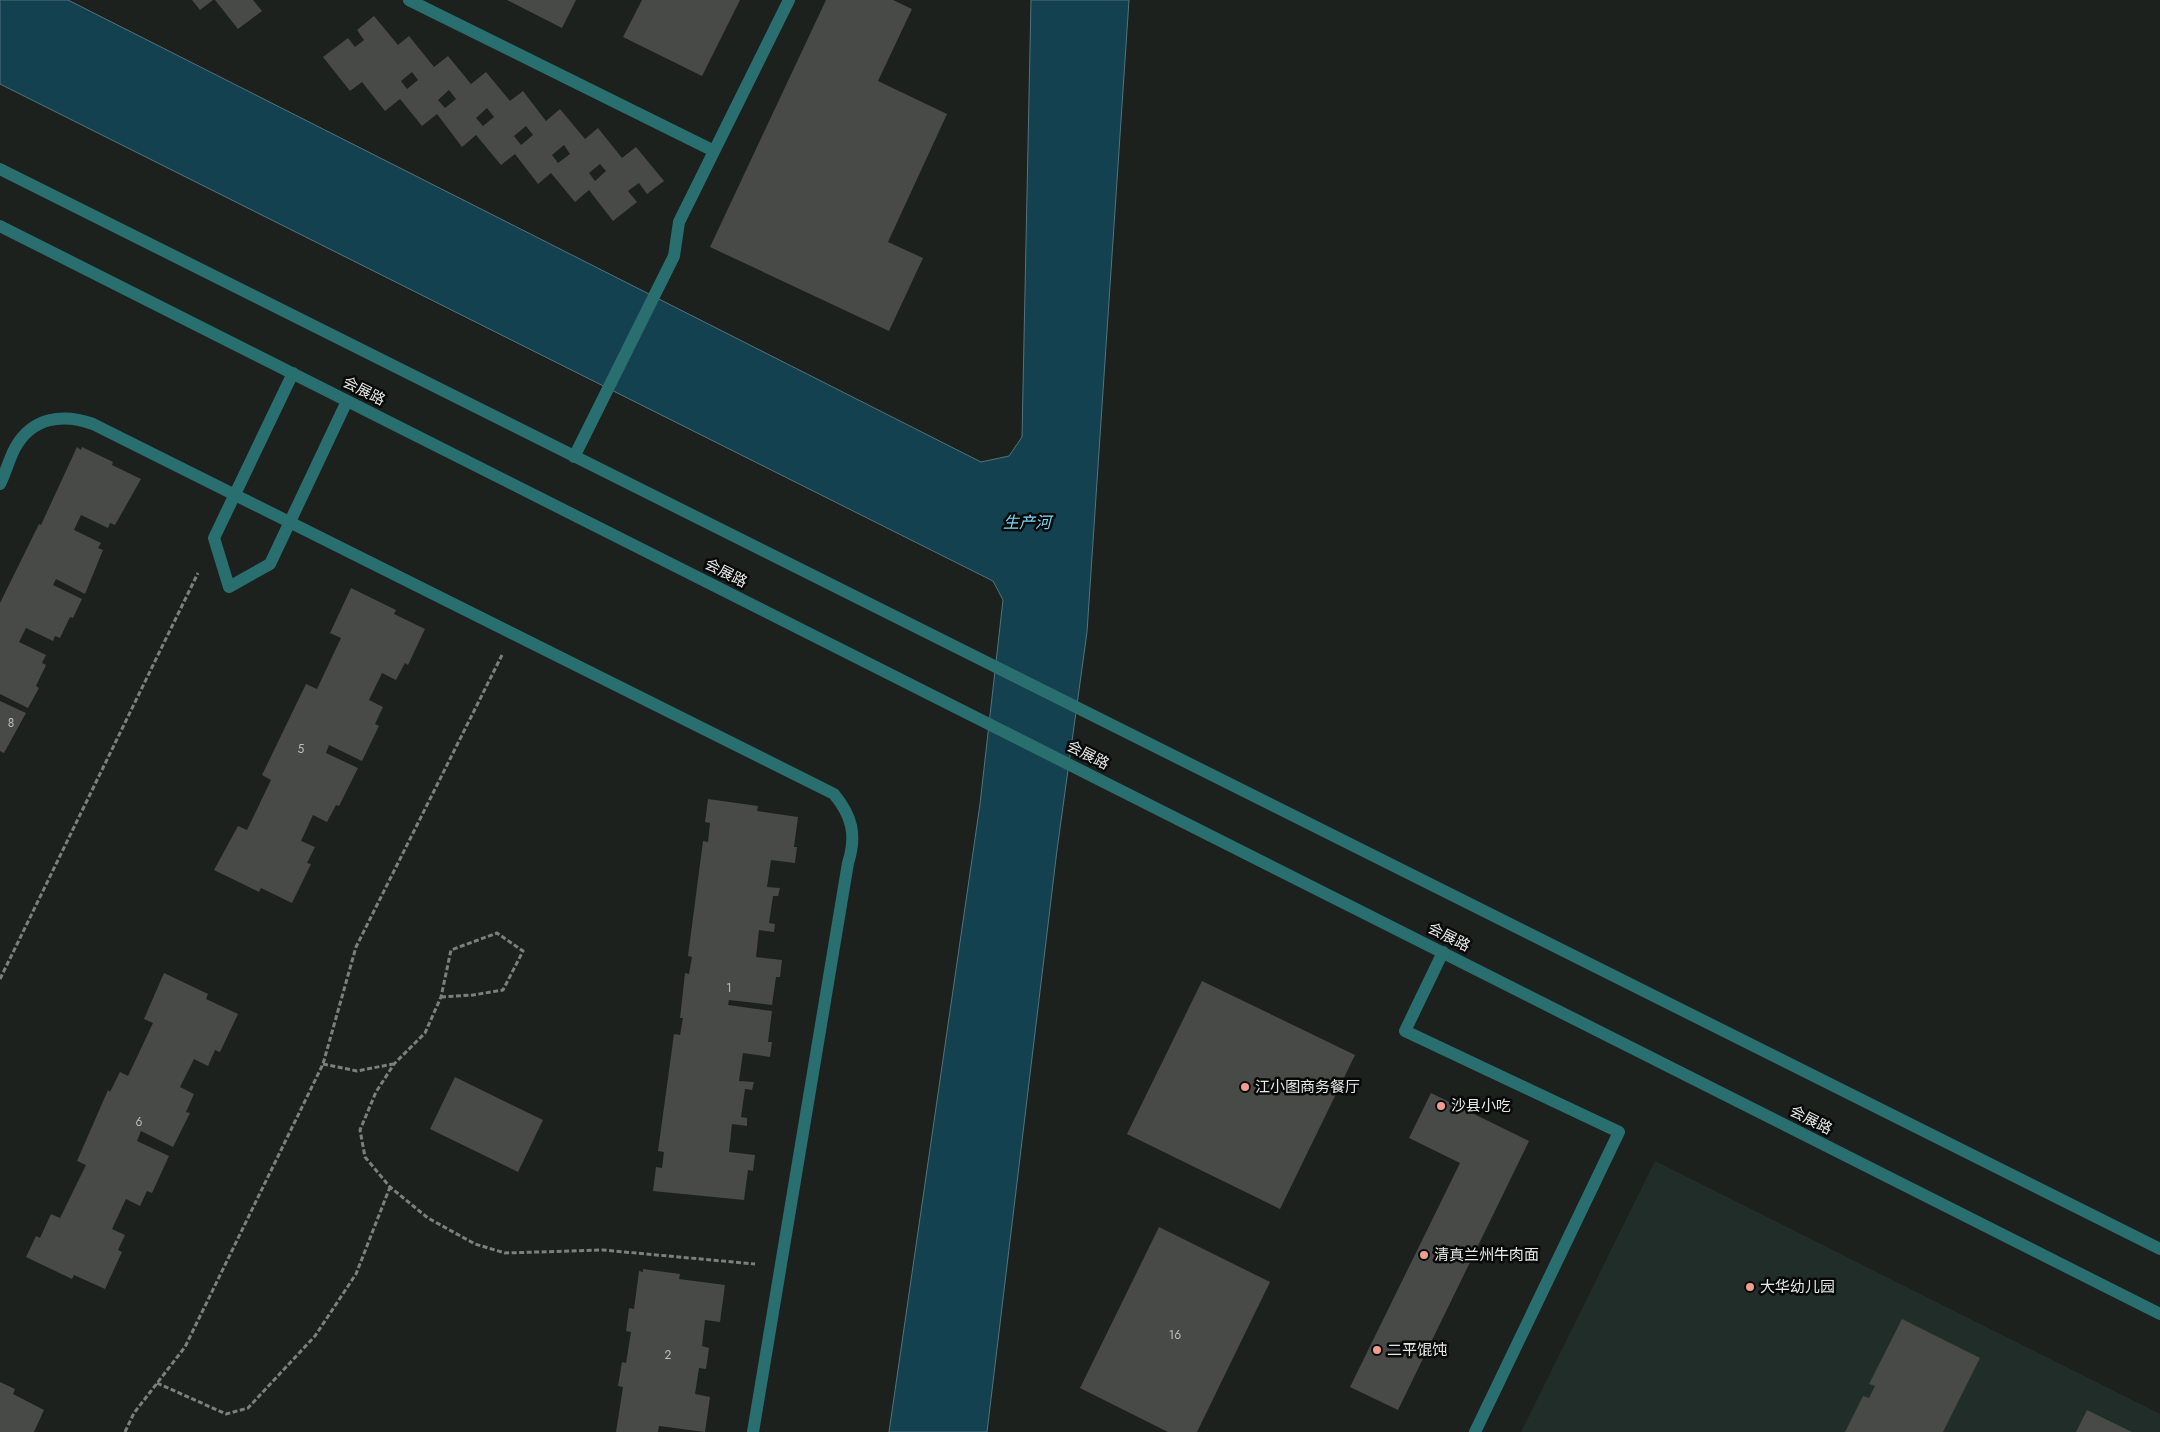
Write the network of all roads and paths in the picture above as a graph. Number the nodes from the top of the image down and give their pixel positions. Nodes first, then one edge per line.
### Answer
1 (409, 0) edge
2 (789, 0) edge
3 (714, 151) junction
4 (0, 169) edge
5 (0, 226) edge
6 (293, 373) junction
7 (348, 401) junction
8 (574, 457) junction
9 (0, 484) edge
10 (235, 495) junction
11 (289, 522) junction
12 (214, 538) junction
13 (513, 634) junction
14 (1443, 952) junction
15 (0, 979) edge
16 (442, 997) junction
17 (323, 1064) junction
18 (394, 1064) junction
19 (390, 1187) junction
20 (2160, 1249) edge
21 (781, 1266) junction
22 (2160, 1314) edge
23 (157, 1383) junction
24 (125, 1432) edge
25 (753, 1432) edge
26 (1475, 1432) edge

1 - 3 street
2 - 3 street
3 - 8 street
4 - 8 street
5 - 6 street, 会展路
6 - 7 street, 会展路
6 - 10 street
7 - 11 street
7 - 14 street, 会展路
8 - 20 street
9 - 10 street
10 - 11 street
10 - 12 street
11 - 12 street
11 - 13 street
12 - 15 path
13 - 17 path
13 - 21 street
14 - 22 street, 会展路
14 - 26 street
16 - 16 path
16 - 18 path
17 - 18 path
17 - 23 path
18 - 19 path
19 - 21 path
19 - 23 path
21 - 25 street
23 - 24 path

